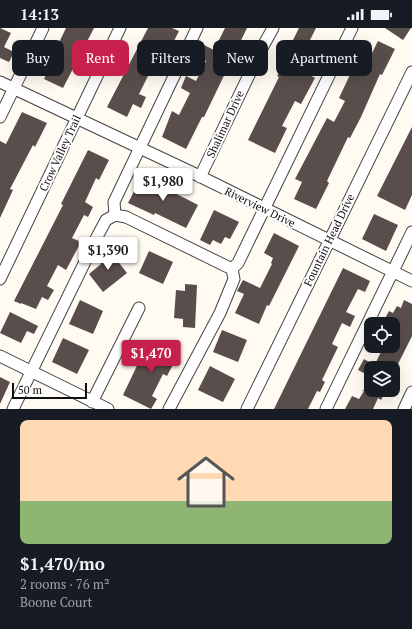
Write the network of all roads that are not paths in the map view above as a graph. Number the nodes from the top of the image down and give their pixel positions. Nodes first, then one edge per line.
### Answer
1 (43, 28) edge
2 (120, 28) edge
3 (197, 28) edge
4 (273, 28) edge
5 (352, 28) edge
6 (412, 72) edge
7 (0, 82) edge
8 (14, 88) junction
9 (0, 117) edge
10 (76, 118) junction
11 (140, 148) junction
12 (200, 177) junction
13 (264, 209) junction
14 (115, 215) junction
15 (412, 232) edge
16 (329, 241) junction
17 (232, 269) junction
18 (393, 272) junction
19 (0, 278) edge
20 (412, 281) edge
21 (139, 308) dead end
22 (0, 356) edge
23 (31, 372) junction
24 (412, 392) edge
25 (92, 402) junction
26 (13, 409) edge
27 (108, 409) edge
28 (169, 409) edge
29 (247, 409) edge
30 (326, 409) edge
31 (404, 409) edge

1 - 8 street
2 - 10 street, Crow Valley Trail
3 - 11 street
4 - 12 street, Shalimar Drive
5 - 13 street
6 - 16 street, Fountain Head Drive
7 - 8 street, Riverview Drive
8 - 9 street
8 - 10 street, Riverview Drive
10 - 11 street, Riverview Drive
10 - 19 street, Crow Valley Trail
11 - 12 street, Riverview Drive
11 - 14 street
12 - 13 street, Riverview Drive
13 - 16 street, Riverview Drive
13 - 17 street
14 - 17 street
14 - 23 street
15 - 18 street
16 - 18 street, Riverview Drive
16 - 29 street, Fountain Head Drive
17 - 28 street
18 - 20 street, Riverview Drive
18 - 30 street
21 - 25 street
22 - 23 street
23 - 25 street
23 - 26 street
24 - 31 street
25 - 27 street

